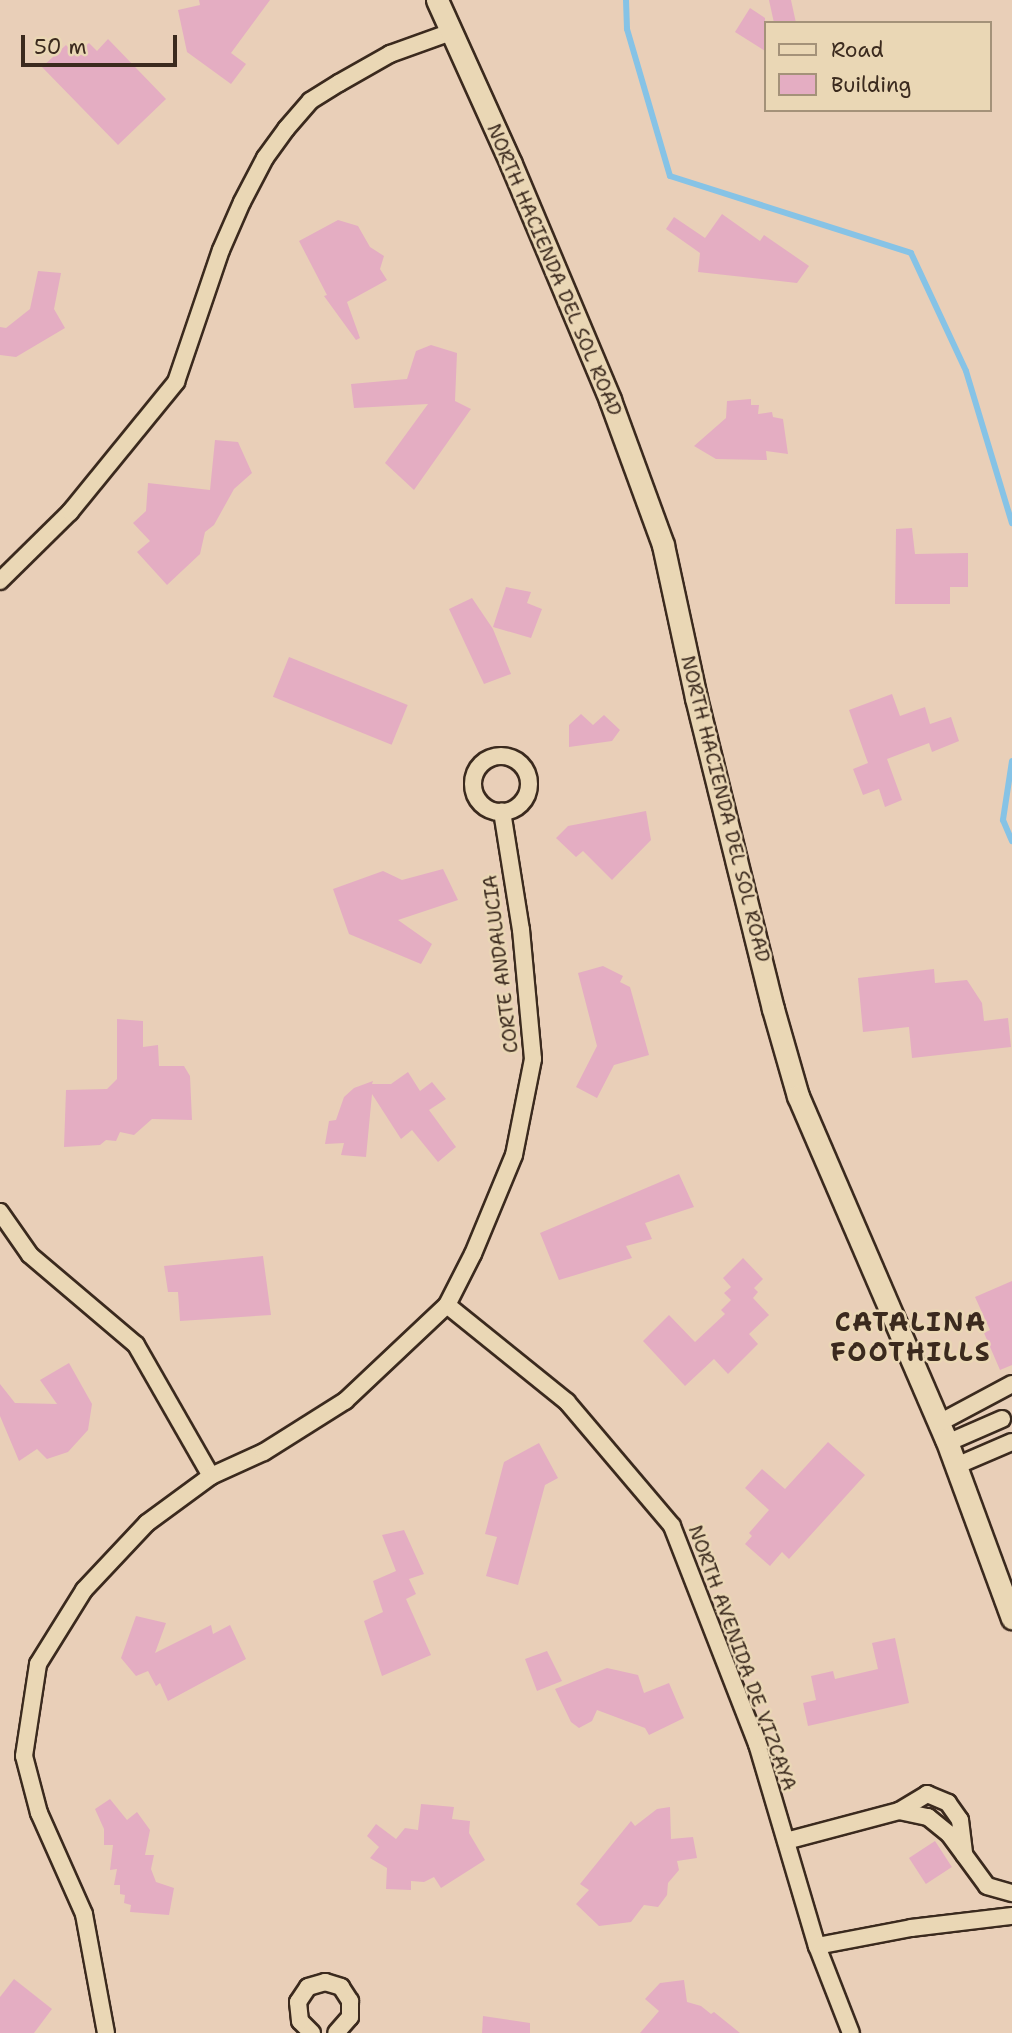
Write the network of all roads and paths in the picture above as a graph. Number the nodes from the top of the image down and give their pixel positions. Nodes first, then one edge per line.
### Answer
1 (437, 0) edge
2 (451, 32) junction
3 (0, 581) edge
4 (502, 812) dead end
5 (0, 1212) edge
6 (447, 1305) junction
7 (1012, 1384) edge
8 (1002, 1419) dead end
9 (939, 1423) junction
10 (1012, 1442) edge
11 (947, 1443) junction
12 (956, 1466) junction
13 (211, 1476) junction
14 (1012, 1618) edge
15 (899, 1811) junction
16 (786, 1841) junction
17 (964, 1855) junction
18 (1012, 1893) edge
19 (1012, 1916) edge
20 (817, 1946) junction
21 (303, 2031) edge
22 (106, 2033) edge
23 (336, 2033) edge
24 (851, 2033) edge

1 - 2 street, NORTH HACIENDA DEL SOL ROAD
2 - 3 street
2 - 9 street, NORTH HACIENDA DEL SOL ROAD
4 - 6 street, CORTE ANDALUCIA
5 - 13 street
6 - 13 street, CORTE ANDALUCIA
6 - 16 street, NORTH AVENIDA DE VIZCAYA
7 - 9 street
8 - 11 street
9 - 11 street, NORTH HACIENDA DEL SOL ROAD
10 - 12 street
11 - 12 street, NORTH HACIENDA DEL SOL ROAD
12 - 14 street, NORTH HACIENDA DEL SOL ROAD
13 - 22 street, CORTE ANDALUCIA
15 - 16 street
15 - 17 street
15 - 17 street
16 - 20 street, NORTH AVENIDA DE VIZCAYA
17 - 18 street
19 - 20 street
20 - 24 street, NORTH AVENIDA DE VIZCAYA
21 - 23 street

